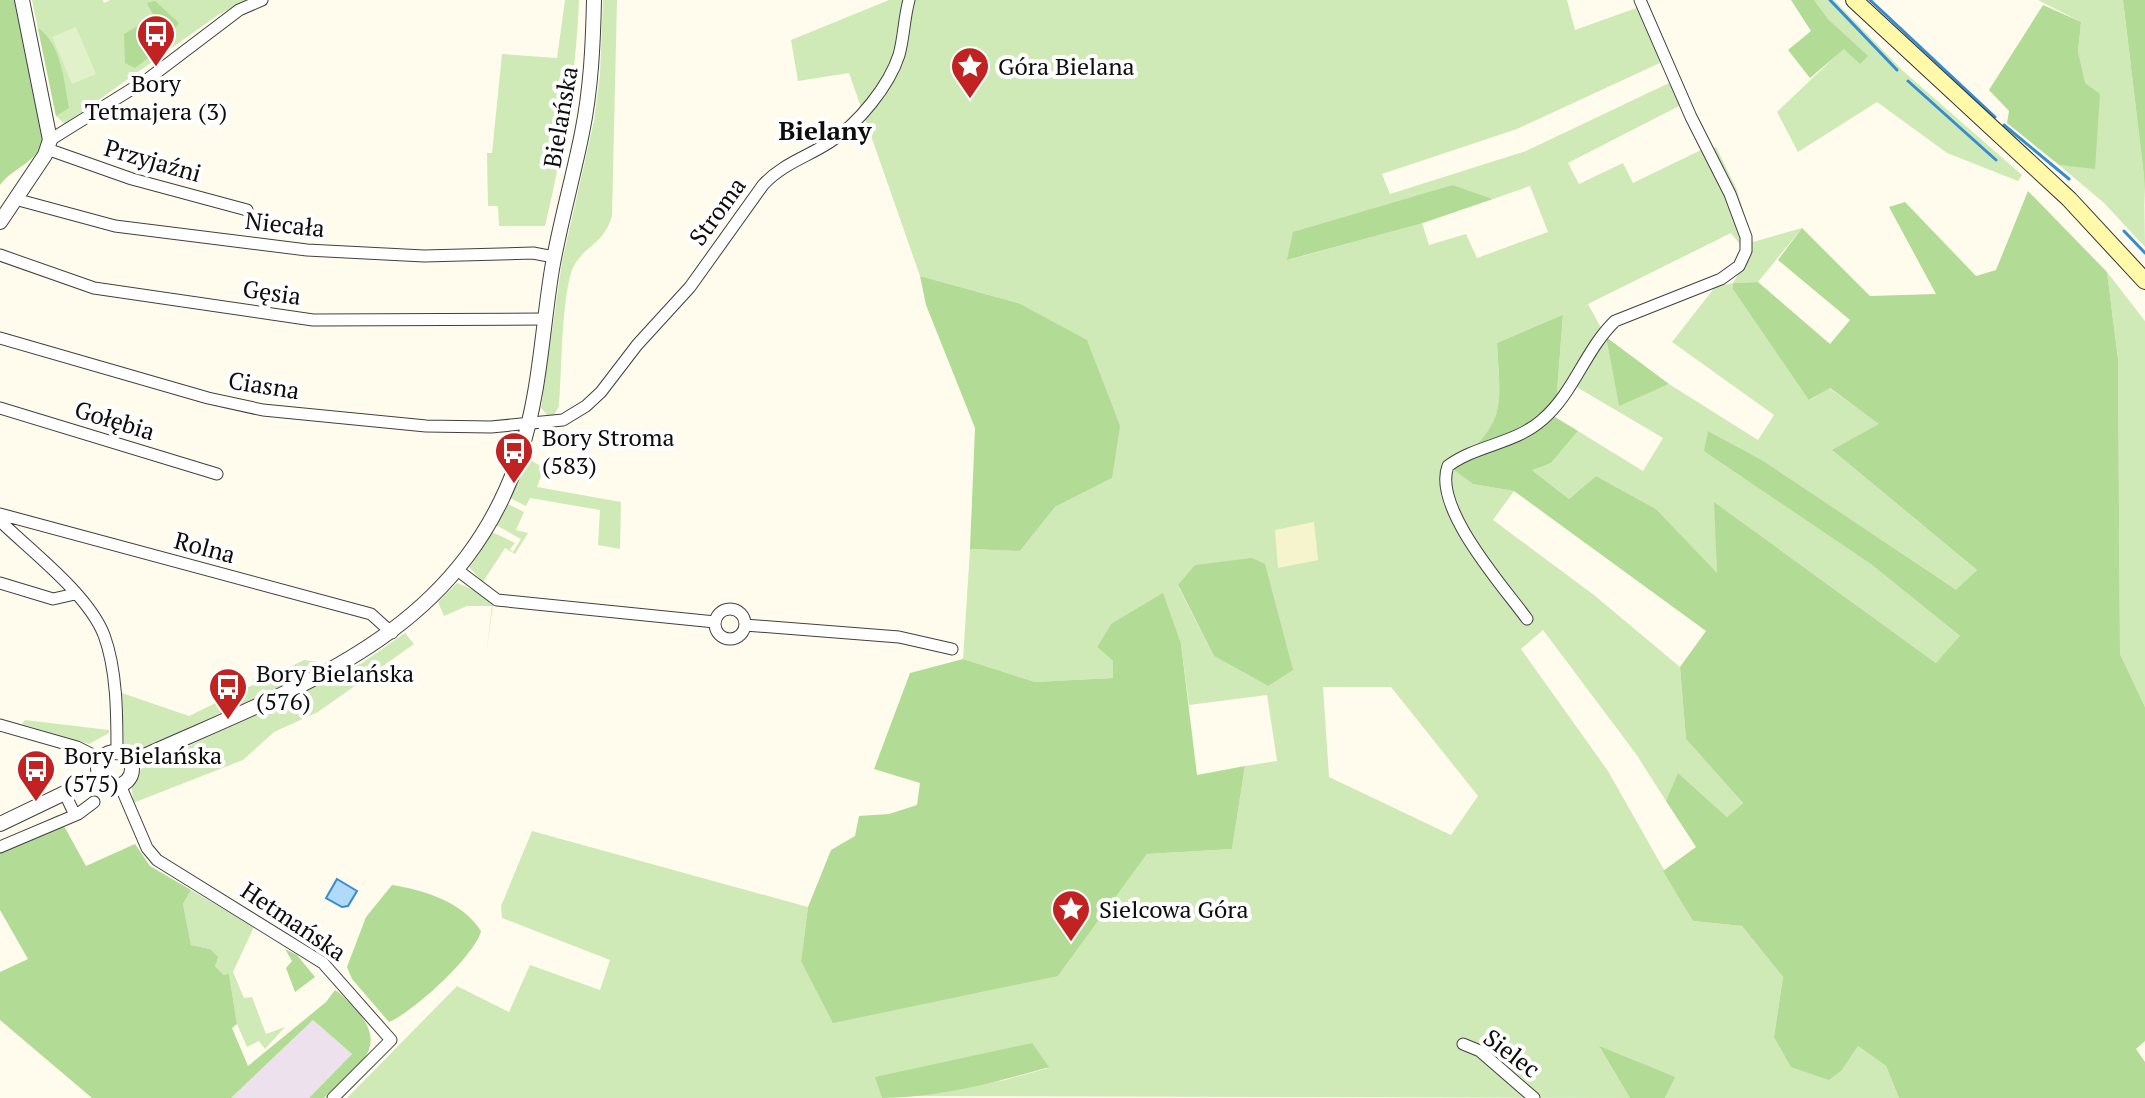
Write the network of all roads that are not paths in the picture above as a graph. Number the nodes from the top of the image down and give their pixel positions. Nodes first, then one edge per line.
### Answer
1 (22, 0) edge
2 (262, 0) edge
3 (594, 0) edge
4 (909, 0) edge
5 (1640, 0) edge
6 (1854, 0) edge
7 (49, 144) junction
8 (15, 199) junction
9 (247, 210) dead end
10 (0, 222) edge
11 (0, 255) edge
12 (554, 257) junction
13 (2145, 281) edge
14 (545, 319) junction
15 (0, 338) edge
16 (0, 408) edge
17 (528, 424) junction
18 (217, 474) dead end
19 (0, 514) edge
20 (0, 521) edge
21 (456, 569) junction
22 (0, 583) edge
23 (75, 594) junction
24 (1527, 619) dead end
25 (715, 622) junction
26 (745, 625) junction
27 (392, 633) junction
28 (952, 649) dead end
29 (0, 725) edge
30 (117, 752) junction
31 (101, 759) junction
32 (131, 762) junction
33 (100, 776) junction
34 (120, 785) junction
35 (64, 792) junction
36 (94, 802) dead end
37 (75, 815) junction
38 (0, 824) edge
39 (0, 847) edge
40 (1463, 1044) dead end
41 (333, 1098) edge
42 (1534, 1098) edge

1 - 7 street
2 - 7 street
3 - 12 street, Bielańska
4 - 17 street, Stroma
5 - 24 street
6 - 13 main road
7 - 8 street
7 - 9 street, Przyjaźni
8 - 10 street
8 - 12 street, Niecała
11 - 14 street, Gęsia
12 - 14 street, Bielańska
14 - 17 street, Bielańska
15 - 17 street, Ciasna
16 - 18 street, Gołębia
17 - 21 street, Bielańska
19 - 27 street, Rolna
20 - 23 street
21 - 25 street
21 - 27 street, Bielańska
22 - 23 street
23 - 30 street
25 - 26 street
25 - 26 street
26 - 28 street
27 - 32 street, Bielańska
29 - 31 street
30 - 31 street
30 - 32 street
31 - 33 street
32 - 34 street
33 - 34 street
33 - 35 street
34 - 41 street, Hetmańska
35 - 37 street
35 - 38 street
36 - 37 street
37 - 39 street
40 - 42 street, Sielec

